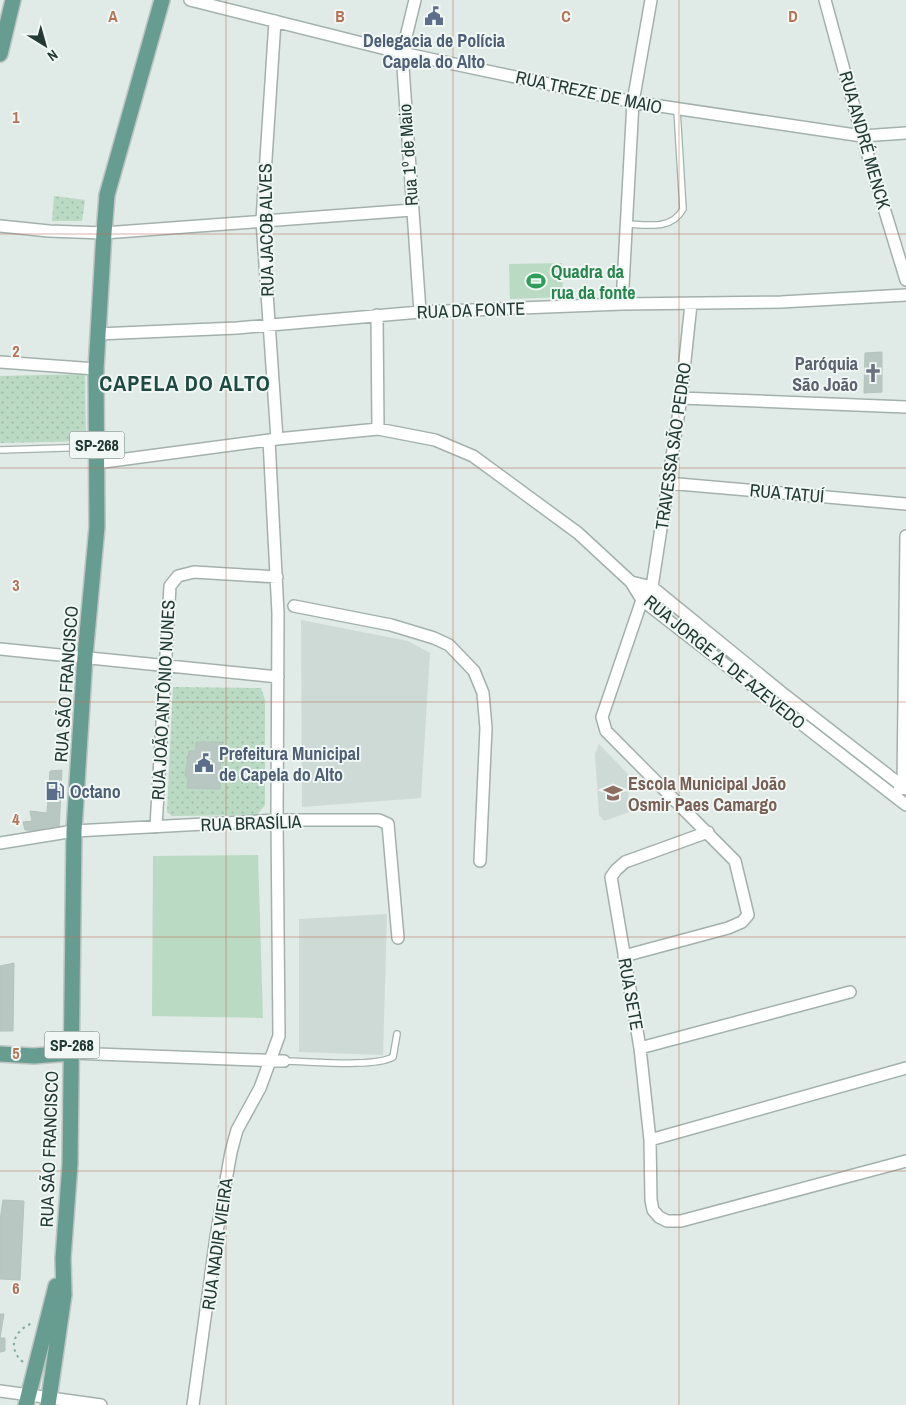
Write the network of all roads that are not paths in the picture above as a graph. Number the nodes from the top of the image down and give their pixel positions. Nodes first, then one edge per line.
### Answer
1 (13, 0) edge
2 (162, 0) edge
3 (190, 0) edge
4 (415, 0) edge
5 (651, 0) edge
6 (825, 0) edge
7 (275, 21) junction
8 (402, 53) junction
9 (0, 54) edge
10 (633, 102) junction
11 (677, 110) junction
12 (906, 133) edge
13 (862, 136) junction
14 (412, 210) junction
15 (262, 220) junction
16 (627, 224) junction
17 (1, 226) edge
18 (104, 233) junction
19 (906, 280) edge
20 (906, 295) edge
21 (622, 304) junction
22 (691, 304) junction
23 (420, 312) junction
24 (377, 315) junction
25 (269, 325) junction
26 (98, 334) junction
27 (0, 362) edge
28 (96, 369) junction
29 (681, 398) junction
30 (906, 407) edge
31 (378, 429) junction
32 (273, 439) junction
33 (97, 447) junction
34 (0, 450) edge
35 (96, 463) junction
36 (667, 483) junction
37 (906, 504) edge
38 (906, 536) edge
39 (277, 577) junction
40 (631, 582) junction
41 (652, 587) junction
42 (642, 600) junction
43 (294, 606) dead end
44 (0, 649) edge
45 (85, 656) junction
46 (164, 665) junction
47 (278, 677) junction
48 (904, 787) edge
49 (895, 796) junction
50 (906, 805) edge
51 (277, 820) junction
52 (156, 827) junction
53 (74, 831) junction
54 (708, 832) junction
55 (0, 844) edge
56 (480, 861) dead end
57 (398, 938) dead end
58 (624, 956) junction
59 (850, 992) dead end
60 (397, 1034) dead end
61 (640, 1048) junction
62 (71, 1053) junction
63 (0, 1054) edge
64 (271, 1060) junction
65 (284, 1061) joint
66 (906, 1068) edge
67 (650, 1140) junction
68 (906, 1161) edge
69 (63, 1258) junction
70 (0, 1391) edge
71 (27, 1400) edge
72 (49, 1402) edge
73 (100, 1405) edge
74 (193, 1405) edge

1 - 9 main road
2 - 18 main road, SP-268
3 - 7 street, RUA TREZE DE MAIO
4 - 8 street, Rua 1º de Maio
5 - 10 street
6 - 13 street, RUA ANDRÉ MENCK
7 - 8 street, RUA TREZE DE MAIO
7 - 15 street, RUA JACOB ALVES
8 - 10 street, RUA TREZE DE MAIO
8 - 14 street, Rua 1º de Maio
10 - 11 street, RUA TREZE DE MAIO
10 - 16 street
11 - 13 street, RUA TREZE DE MAIO
11 - 16 lane
12 - 13 street, RUA TREZE DE MAIO
13 - 19 street, RUA ANDRÉ MENCK
14 - 15 street
14 - 23 street, Rua 1º de Maio
15 - 18 street
15 - 25 street, RUA JACOB ALVES
16 - 21 street
17 - 18 street
18 - 26 main road, RUA SÃO FRANCISCO / SP-268
20 - 22 street, RUA DA FONTE
21 - 22 street, RUA DA FONTE
21 - 23 street, RUA DA FONTE
22 - 29 street, TRAVESSA SÃO PEDRO
23 - 24 street, RUA DA FONTE
24 - 25 street, RUA DA FONTE
24 - 31 street
25 - 26 street, RUA DA FONTE
25 - 32 street, RUA JACOB ALVES
26 - 28 main road, RUA SÃO FRANCISCO / SP-268
27 - 28 street
28 - 33 main road, RUA SÃO FRANCISCO / SP-268
29 - 30 street
29 - 36 street, TRAVESSA SÃO PEDRO
31 - 32 street
31 - 40 street
32 - 35 street
32 - 39 street, RUA JACOB ALVES
33 - 34 lane
33 - 35 main road, RUA SÃO FRANCISCO / SP-268
35 - 45 main road, RUA SÃO FRANCISCO / SP-268
36 - 37 street, RUA TATUÍ
36 - 41 street, TRAVESSA SÃO PEDRO
38 - 48 street
39 - 46 street, RUA JOÃO ANTÔNIO NUNES
39 - 47 street, RUA JACOB ALVES
40 - 41 street, RUA JORGE A. DE AZEVEDO
40 - 42 street, RUA JORGE A. DE AZEVEDO
41 - 42 street
41 - 48 street, RUA JORGE A. DE AZEVEDO
42 - 49 street, RUA JORGE A. DE AZEVEDO
42 - 54 street
43 - 56 street
44 - 45 street
45 - 46 street
45 - 53 main road, RUA SÃO FRANCISCO / SP-268
46 - 47 street
46 - 52 street, RUA JOÃO ANTÔNIO NUNES
47 - 51 street, RUA JACOB ALVES
48 - 49 street
49 - 50 street, RUA JORGE A. DE AZEVEDO
51 - 52 street, RUA BRASÍLIA
51 - 57 street, RUA BRASÍLIA
51 - 64 street, RUA NADIR VIEIRA
52 - 53 street, RUA BRASÍLIA
53 - 55 street, RUA BRASÍLIA
53 - 62 main road, RUA SÃO FRANCISCO / SP-268
54 - 58 street, RUA SETE
54 - 58 street
58 - 61 street, RUA SETE
59 - 61 street
60 - 65 lane
61 - 67 street, RUA SETE
62 - 63 main road
62 - 64 street
62 - 69 main road, RUA SÃO FRANCISCO / SP-268
64 - 65 street
64 - 74 street, RUA NADIR VIEIRA
66 - 67 street
67 - 68 street, RUA SETE
69 - 71 main road, RUA SÃO FRANCISCO / SP-268
69 - 72 main road, RUA SÃO FRANCISCO / SP-268
70 - 71 street
71 - 72 street
72 - 73 street

